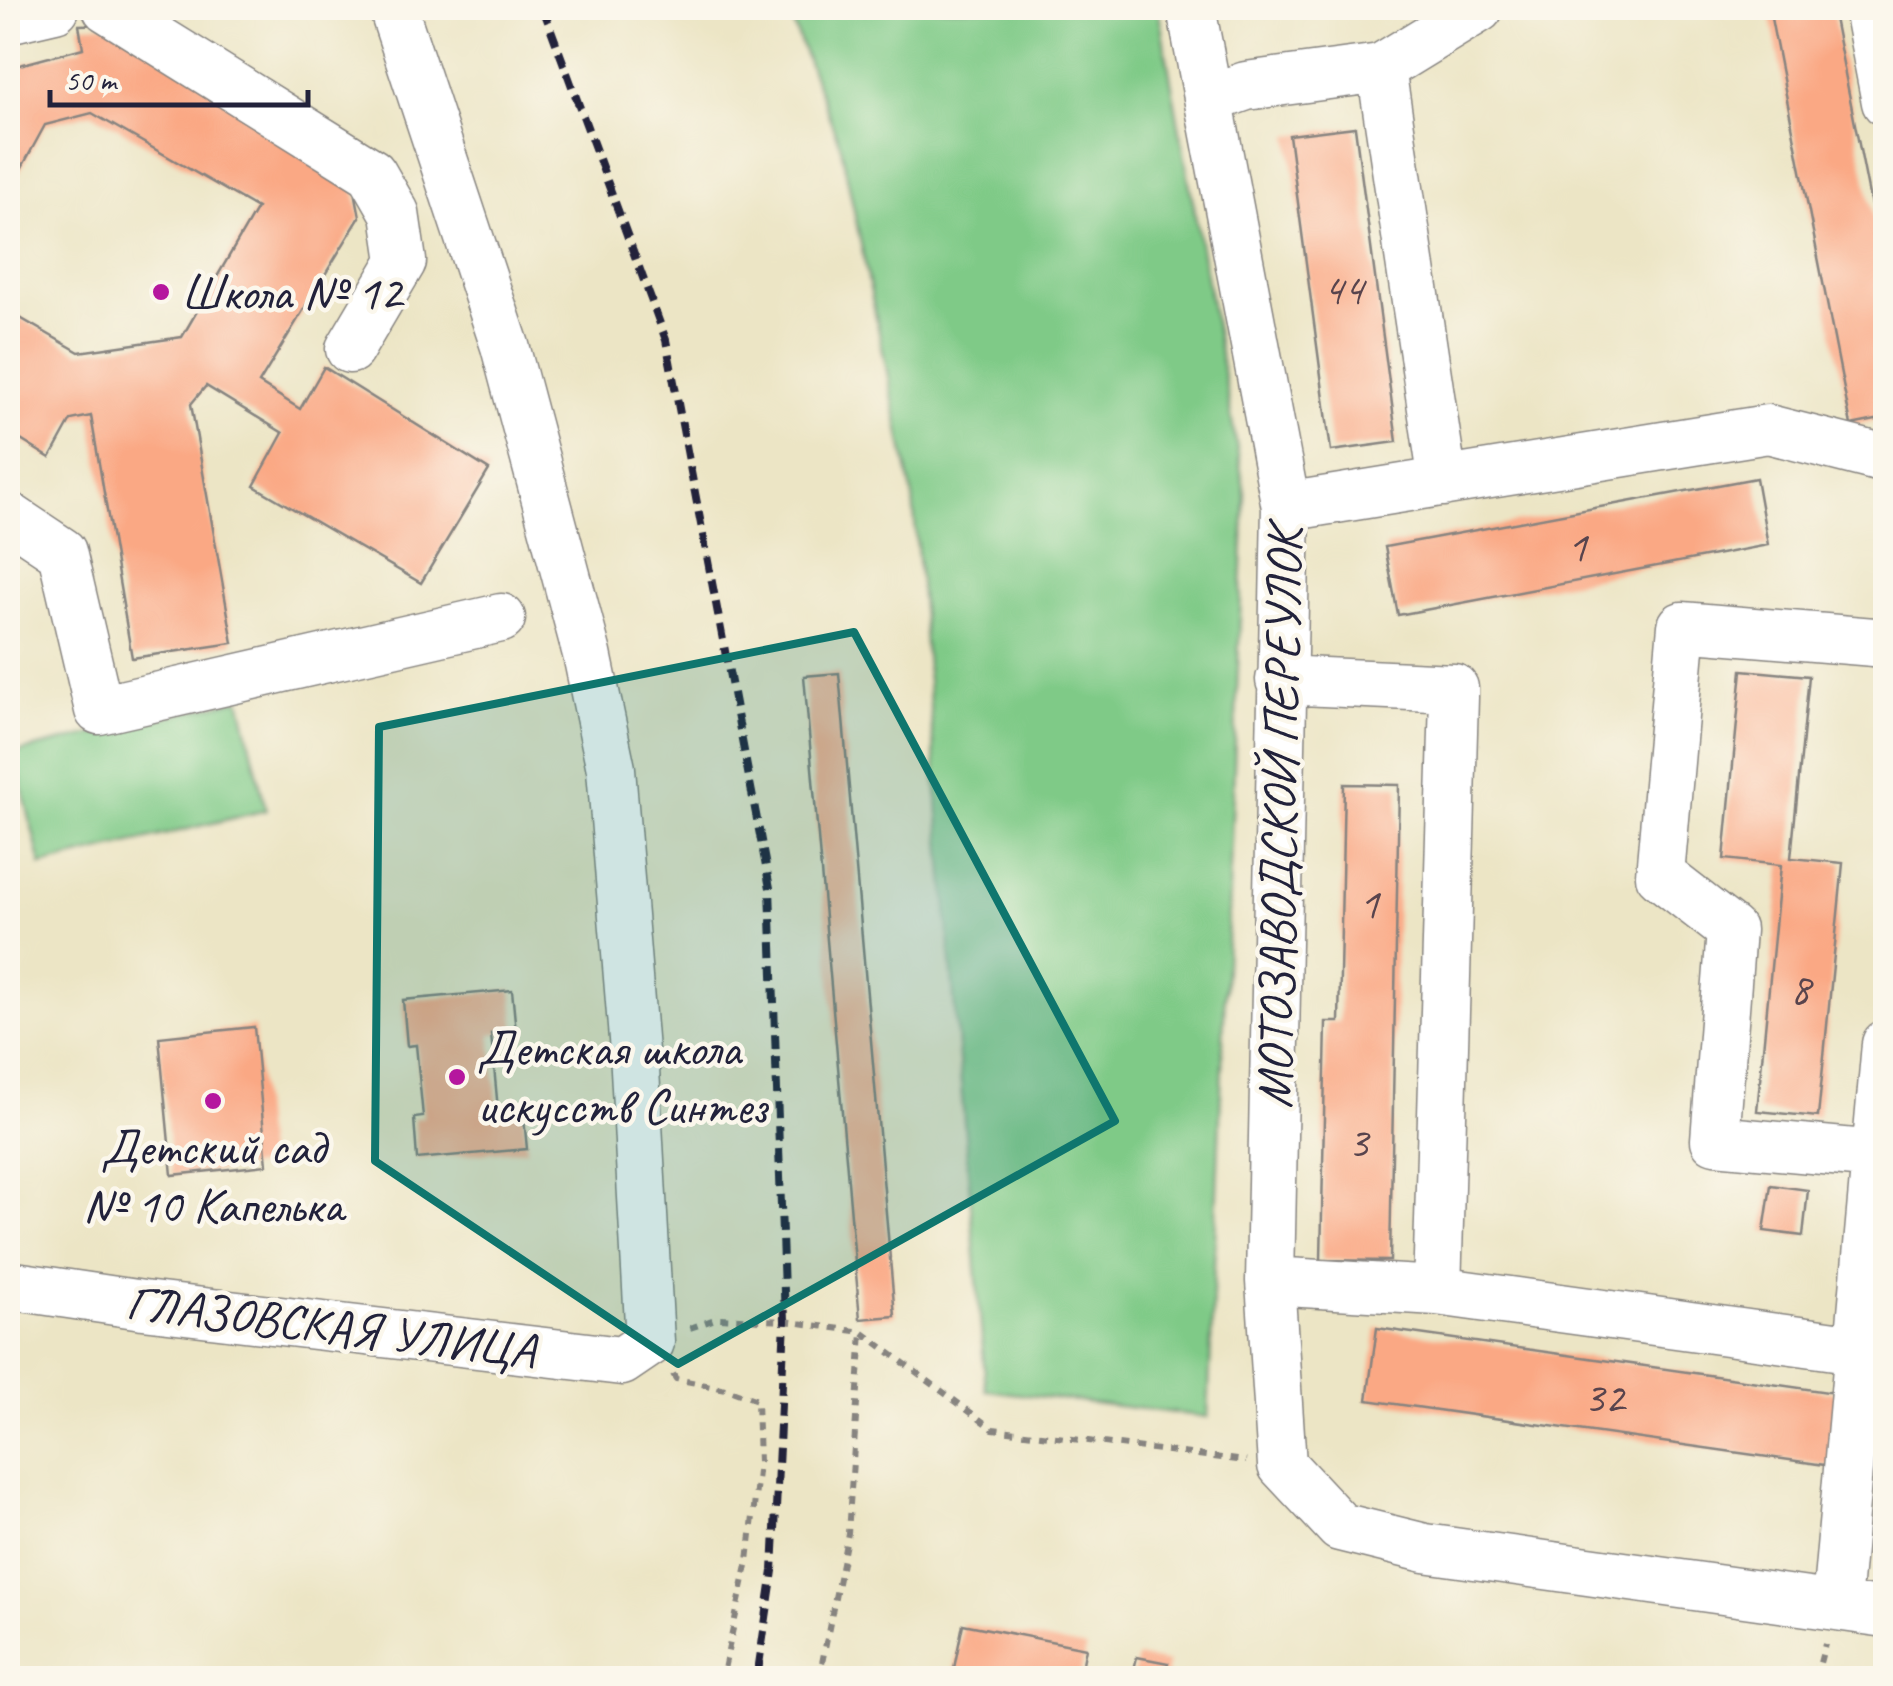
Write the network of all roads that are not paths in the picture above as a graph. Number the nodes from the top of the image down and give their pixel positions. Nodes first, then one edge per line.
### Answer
1 (55, 8) edge
2 (108, 8) edge
3 (393, 8) edge
4 (1191, 8) edge
5 (1478, 8) edge
6 (1868, 8) edge
7 (8, 20) edge
8 (1381, 68) junction
9 (1209, 99) junction
10 (1886, 102) edge
11 (350, 349) dead end
12 (1886, 459) edge
13 (1443, 482) junction
14 (1286, 507) junction
15 (8, 516) edge
16 (501, 618) dead end
17 (1886, 643) edge
18 (1280, 680) junction
19 (1886, 1044) edge
20 (1876, 1155) junction
21 (1270, 1281) junction
22 (8, 1285) edge
23 (1437, 1291) junction
24 (1872, 1351) edge
25 (1836, 1604) junction
26 (1886, 1612) edge

1 - 7 street
2 - 11 street
3 - 22 street, ГЛАЗОВСКАЯ УЛИЦА
4 - 9 street, МОТОЗАВОДСКОЙ ПЕРЕУЛОК
5 - 8 street
6 - 10 street
8 - 9 street
8 - 13 street
9 - 14 street, МОТОЗАВОДСКОЙ ПЕРЕУЛОК
12 - 13 street
13 - 14 street
14 - 18 street, МОТОЗАВОДСКОЙ ПЕРЕУЛОК
15 - 16 street
17 - 20 street
18 - 21 street, МОТОЗАВОДСКОЙ ПЕРЕУЛОК
18 - 23 street
19 - 20 street
20 - 24 street
21 - 23 street
21 - 25 street, МОТОЗАВОДСКОЙ ПЕРЕУЛОК
23 - 24 street
24 - 25 street
25 - 26 street

